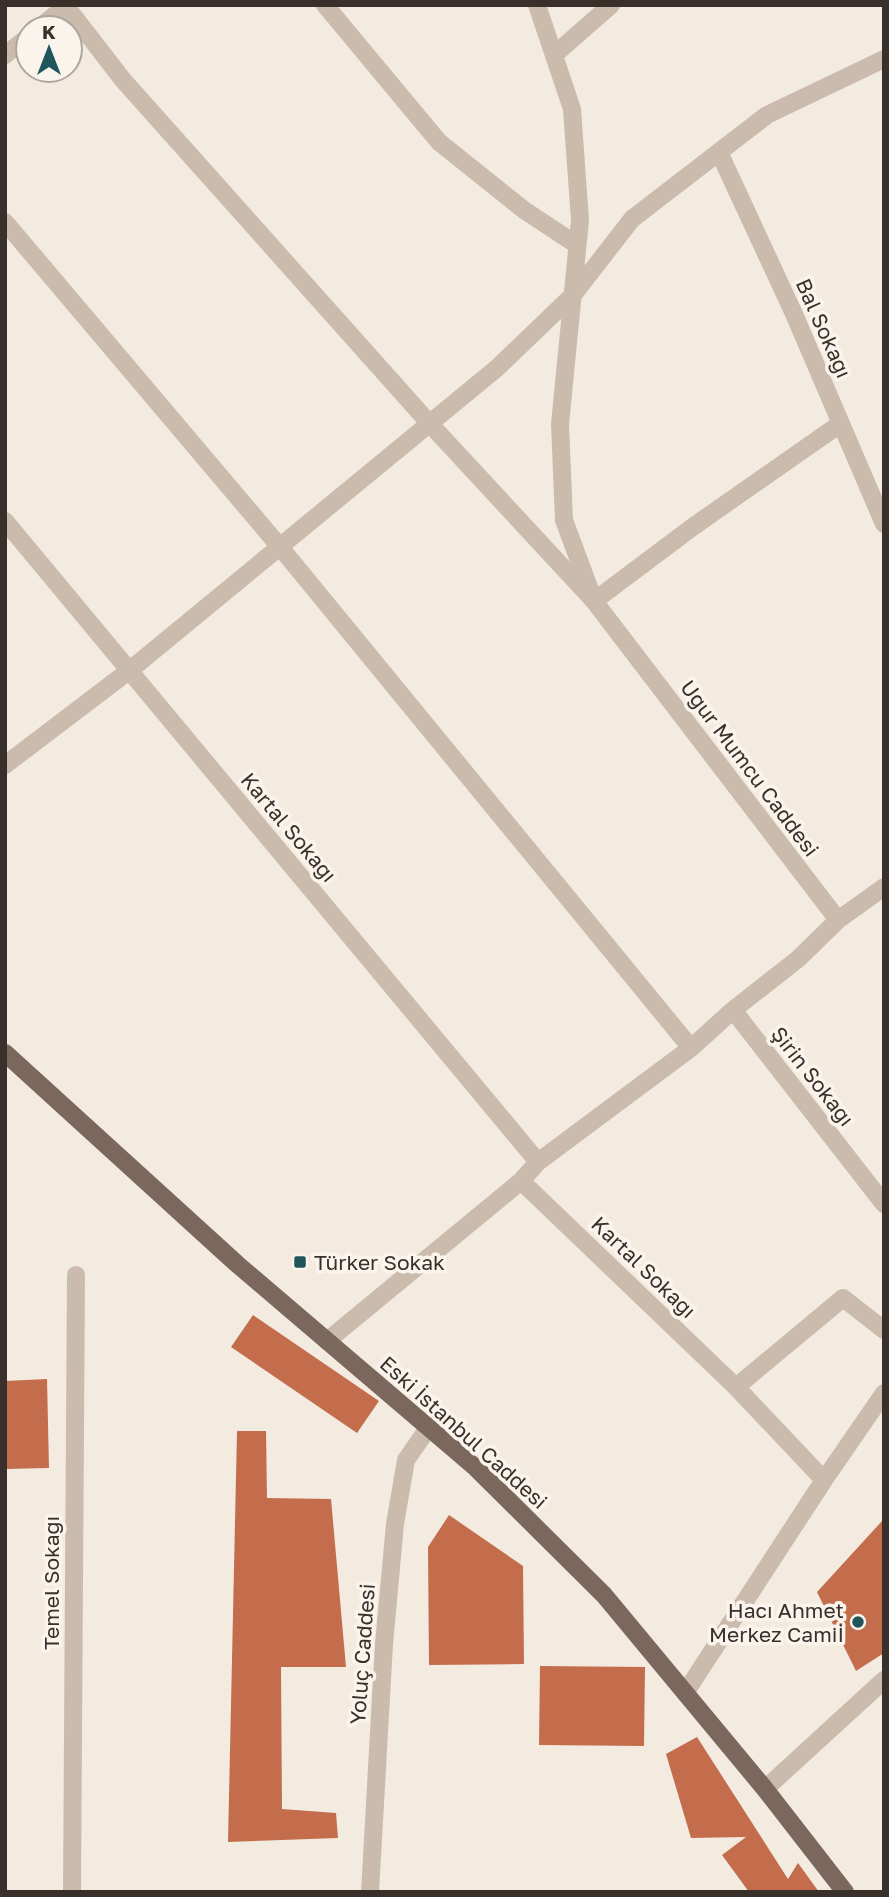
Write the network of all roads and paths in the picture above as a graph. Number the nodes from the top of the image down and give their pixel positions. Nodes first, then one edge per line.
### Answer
1 (325, 5) edge
2 (537, 5) edge
3 (611, 5) edge
4 (66, 6) edge
5 (554, 55) junction
6 (884, 59) edge
7 (719, 152) junction
8 (5, 222) edge
9 (577, 245) junction
10 (573, 295) junction
11 (430, 424) junction
12 (840, 424) junction
13 (5, 521) edge
14 (884, 524) edge
15 (280, 547) junction
16 (594, 601) junction
17 (130, 670) junction
18 (5, 765) edge
19 (884, 887) edge
20 (838, 920) junction
21 (733, 1010) junction
22 (691, 1048) junction
23 (5, 1053) edge
24 (538, 1161) junction
25 (521, 1181) junction
26 (884, 1204) edge
27 (76, 1275) dead end
28 (884, 1330) edge
29 (327, 1341) junction
30 (736, 1387) junction
31 (884, 1393) edge
32 (429, 1427) junction
33 (824, 1480) junction
34 (884, 1680) edge
35 (685, 1693) junction
36 (765, 1789) junction
37 (72, 1892) edge
38 (370, 1892) edge
39 (845, 1892) edge

1 - 9 street
2 - 5 street, Uğur Mumcu Caddesi
3 - 5 street
4 - 11 street
5 - 9 street, Uğur Mumcu Caddesi
6 - 7 street
7 - 10 street
7 - 12 street, Bal Sokağı
8 - 15 street
9 - 10 street, Uğur Mumcu Caddesi
10 - 11 street
10 - 16 street, Uğur Mumcu Caddesi
11 - 15 street
11 - 16 street
12 - 14 street, Bal Sokağı
12 - 16 street
13 - 17 street, Kartal Sokağı
15 - 17 street
15 - 22 street
16 - 20 street, Uğur Mumcu Caddesi
17 - 18 street
17 - 24 street, Kartal Sokağı
19 - 20 street
20 - 21 street
21 - 22 street
21 - 26 street, Şirin Sokağı
22 - 24 street
23 - 29 main road, Eski İstanbul Caddesi
24 - 25 street
25 - 29 street
25 - 30 street, Kartal Sokağı
27 - 37 street, Temel Sokağı
28 - 30 street
29 - 32 main road, Eski İstanbul Caddesi
30 - 33 street, Kartal Sokağı
31 - 33 street
32 - 35 main road, Eski İstanbul Caddesi
32 - 38 street, Yoluç Caddesi
33 - 35 street
34 - 36 street
35 - 36 main road, Eski İstanbul Caddesi
36 - 39 main road, Eski İstanbul Caddesi

